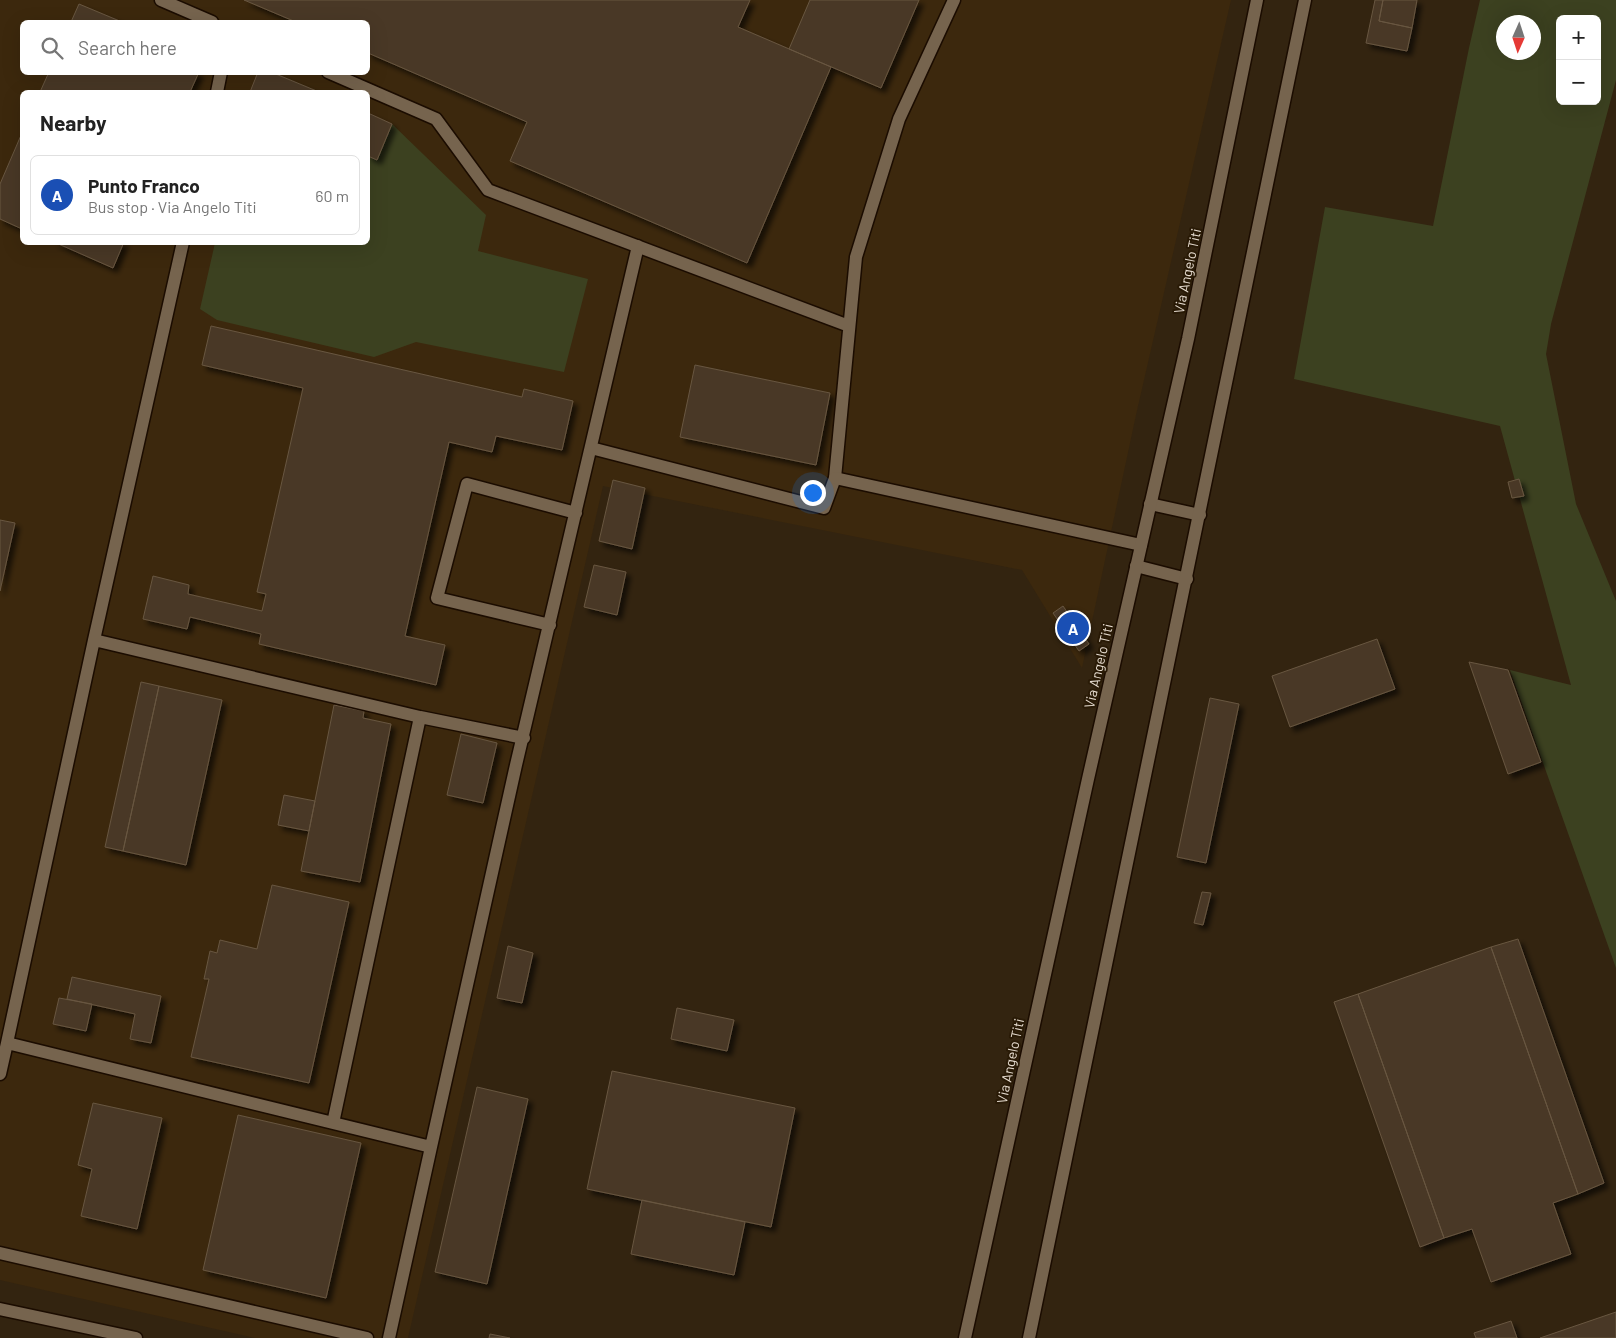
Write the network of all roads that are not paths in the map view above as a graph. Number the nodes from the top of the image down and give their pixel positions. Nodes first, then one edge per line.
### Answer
1 (161, 0) edge
2 (954, 0) edge
3 (1257, 0) edge
4 (1305, 0) edge
5 (207, 20) edge
6 (220, 75) edge
7 (335, 75) edge
8 (217, 90) edge
9 (368, 90) edge
10 (370, 91) edge
11 (182, 245) edge
12 (638, 246) junction
13 (850, 326) junction
14 (591, 448) junction
15 (835, 478) junction
16 (1150, 504) junction
17 (576, 513) junction
18 (1200, 515) junction
19 (1141, 545) junction
20 (1136, 566) junction
21 (1187, 579) junction
22 (550, 625) junction
23 (94, 640) junction
24 (420, 717) junction
25 (524, 738) junction
26 (7, 1043) junction
27 (0, 1074) edge
28 (333, 1123) junction
29 (432, 1147) junction
30 (0, 1253) edge
31 (0, 1309) edge
32 (136, 1338) edge
33 (367, 1338) edge
34 (389, 1338) edge
35 (965, 1338) edge
36 (1030, 1338) edge

1 - 5 main road
2 - 13 main road
3 - 16 main road, Via Angelo Titi
4 - 18 main road
6 - 8 main road
7 - 9 main road
10 - 12 main road
11 - 23 main road
12 - 13 main road
12 - 14 main road
13 - 15 main road
14 - 15 main road
14 - 17 main road
15 - 19 main road
16 - 18 main road
16 - 19 main road, Via Angelo Titi
17 - 22 main road
17 - 22 main road
18 - 21 main road
19 - 20 main road, Via Angelo Titi
20 - 21 main road
20 - 35 main road, Via Angelo Titi
21 - 36 main road
22 - 25 main road
23 - 24 main road
23 - 26 main road
24 - 25 main road
24 - 28 main road
25 - 29 main road
26 - 27 main road
26 - 28 main road
28 - 29 main road
29 - 34 main road
30 - 33 main road
31 - 32 main road

